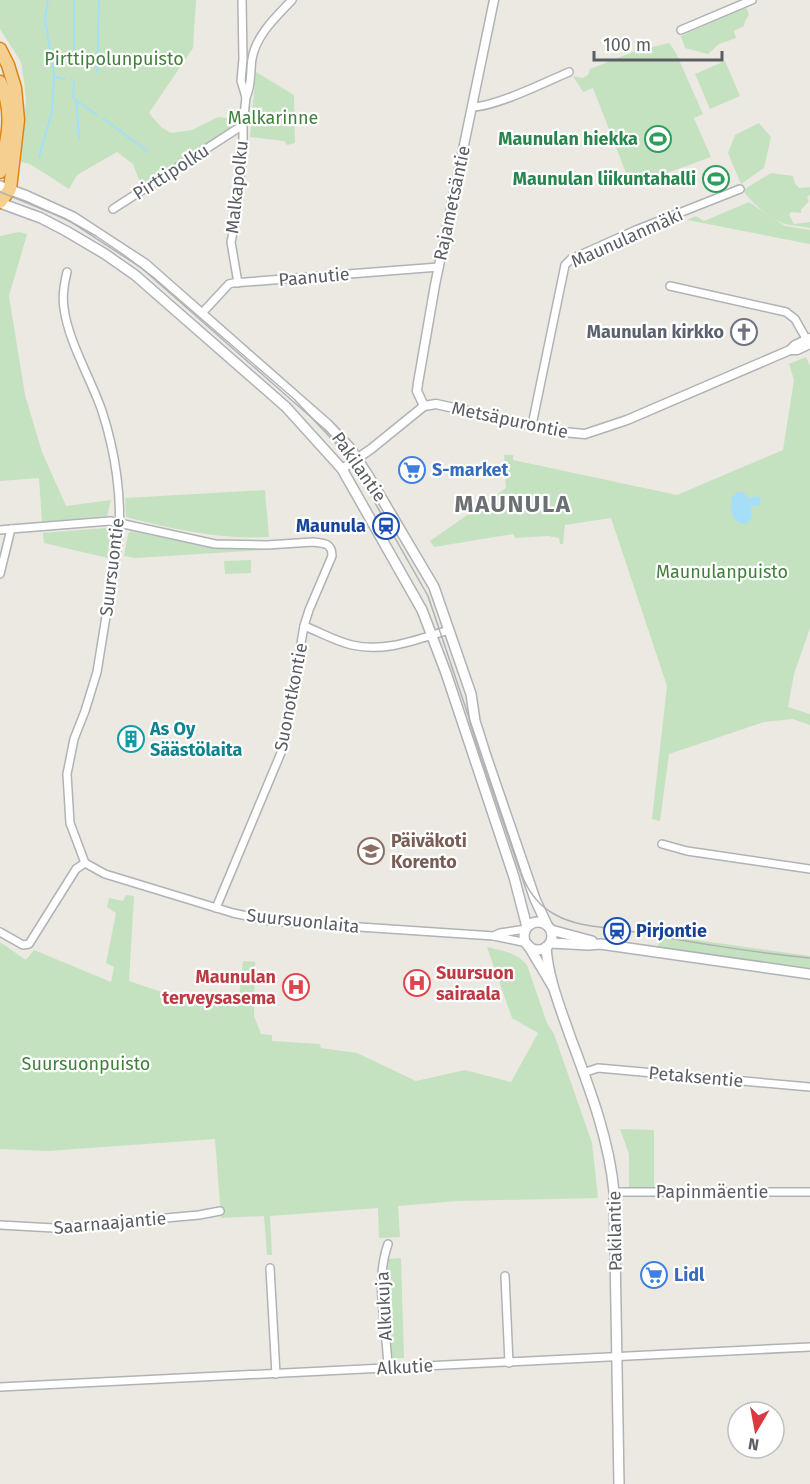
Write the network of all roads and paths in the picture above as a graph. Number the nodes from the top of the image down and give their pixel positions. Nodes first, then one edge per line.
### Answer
1 (242, 0) edge
2 (292, 0) edge
3 (494, 0) edge
4 (752, 0) edge
5 (681, 30) dead end
6 (0, 49) edge
7 (569, 72) dead end
8 (0, 82) edge
9 (246, 97) junction
10 (472, 107) junction
11 (243, 125) junction
12 (0, 172) edge
13 (5, 187) edge
14 (740, 189) dead end
15 (0, 202) edge
16 (113, 209) dead end
17 (439, 267) junction
18 (67, 272) dead end
19 (238, 283) junction
20 (670, 286) dead end
21 (202, 313) junction
22 (809, 341) edge
23 (424, 406) junction
24 (532, 425) junction
25 (357, 459) junction
26 (342, 469) junction
27 (120, 523) junction
28 (11, 529) junction
29 (0, 530) edge
30 (0, 574) edge
31 (304, 627) junction
32 (449, 630) junction
33 (432, 636) junction
34 (662, 844) dead end
35 (86, 863) junction
36 (810, 869) edge
37 (216, 908) junction
38 (549, 927) junction
39 (527, 928) junction
40 (0, 932) edge
41 (494, 936) junction
42 (527, 944) junction
43 (600, 944) junction
44 (548, 945) junction
45 (810, 974) edge
46 (553, 987) junction
47 (584, 1073) junction
48 (810, 1087) edge
49 (614, 1192) junction
50 (810, 1192) edge
51 (220, 1211) dead end
52 (0, 1225) edge
53 (388, 1244) dead end
54 (270, 1268) dead end
55 (505, 1276) dead end
56 (810, 1347) edge
57 (617, 1357) junction
58 (509, 1363) junction
59 (388, 1368) junction
60 (276, 1374) junction
61 (0, 1385) edge
62 (619, 1484) edge

1 - 9 street
2 - 9 street
3 - 10 street, Rajametsäntie
4 - 5 street
6 - 13 highway
7 - 10 street
8 - 12 highway
9 - 11 street
10 - 17 street, Rajametsäntie
11 - 16 street, Pirttipolku
11 - 19 street, Malkapolku
13 - 15 highway
13 - 21 main road, Pakilantie
14 - 24 street, Maunulanmäki
15 - 26 main road, Pakilantie
17 - 19 street, Paanutie
17 - 23 street, Rajametsäntie
18 - 27 street, Suursuontie
19 - 21 street
20 - 22 street
21 - 25 main road, Pakilantie
22 - 24 street, Metsäpurontie
23 - 24 street, Metsäpurontie
23 - 25 street
25 - 26 street
25 - 32 main road, Pakilantie
26 - 33 main road, Pakilantie
27 - 28 street
27 - 31 street, Suonotkontie
27 - 35 street, Suursuontie
28 - 29 street
28 - 30 street
31 - 33 street
31 - 37 street, Suonotkontie
32 - 33 street
32 - 38 main road, Pakilantie
33 - 39 main road, Pakilantie
34 - 36 street
35 - 37 street, Suursuonlaita
35 - 40 street
37 - 41 street, Suursuonlaita
38 - 39 main road
38 - 43 main road
38 - 44 main road
39 - 41 street, Suursuonlaita
39 - 42 main road
41 - 42 street, Suursuonlaita
42 - 44 main road
42 - 46 main road, Pakilantie
43 - 44 main road
43 - 45 main road
44 - 46 main road, Pakilantie
46 - 47 main road, Pakilantie
47 - 48 street, Petaksentie
47 - 49 main road, Pakilantie
49 - 50 street, Papinmäentie
49 - 57 main road, Pakilantie
51 - 52 street, Saarnaajantie
53 - 59 street, Alkukuja
54 - 60 street
55 - 58 street
56 - 57 street, Alkutie
57 - 58 street, Alkutie
57 - 62 main road, Pakilantie
58 - 59 street, Alkutie
59 - 60 street, Alkutie
60 - 61 street, Alkutie

